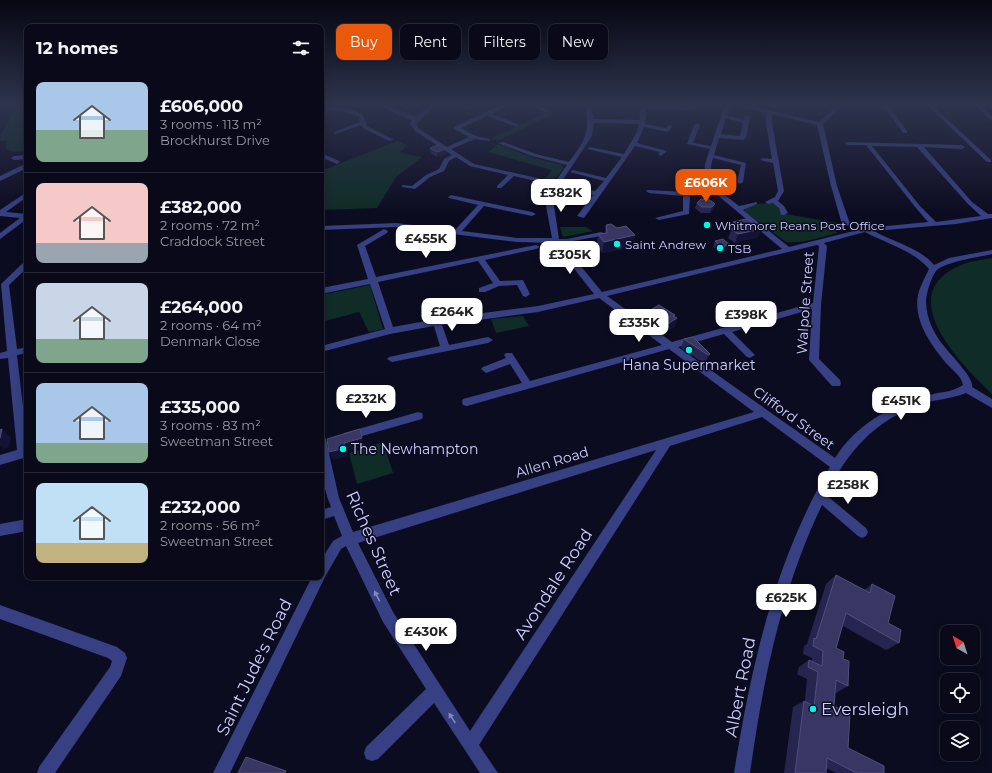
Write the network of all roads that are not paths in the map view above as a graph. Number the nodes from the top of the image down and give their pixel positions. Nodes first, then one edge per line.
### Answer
1 (433, 140) edge
2 (467, 140) edge
3 (587, 140) edge
4 (636, 140) edge
5 (691, 140) edge
6 (716, 140) edge
7 (773, 140) edge
8 (824, 140) edge
9 (967, 140) edge
10 (501, 143) dead end
11 (848, 143) dead end
12 (867, 143) junction
13 (634, 144) junction
14 (918, 145) junction
15 (962, 147) dead end
16 (713, 148) junction
17 (447, 149) junction
18 (590, 149) dead end
19 (661, 154) dead end
20 (456, 155) junction
21 (324, 156) edge
22 (624, 156) junction
23 (710, 156) junction
24 (24, 157) edge
25 (14, 158) dead end
26 (762, 160) dead end
27 (989, 161) dead end
28 (337, 162) dead end
29 (777, 162) junction
30 (570, 164) junction
31 (24, 167) edge
32 (574, 172) dead end
33 (513, 174) junction
34 (0, 179) edge
35 (608, 180) junction
36 (740, 182) dead end
37 (557, 184) junction
38 (404, 186) dead end
39 (565, 186) dead end
40 (499, 187) dead end
41 (649, 191) dead end
42 (716, 191) junction
43 (598, 194) junction
44 (687, 194) junction
45 (24, 196) edge
46 (451, 196) dead end
47 (482, 203) junction
48 (755, 203) dead end
49 (738, 209) junction
50 (0, 213) edge
51 (784, 213) dead end
52 (532, 214) dead end
53 (584, 214) dead end
54 (24, 216) edge
55 (990, 217) edge
56 (24, 218) edge
57 (659, 218) dead end
58 (846, 224) dead end
59 (934, 224) junction
60 (324, 228) edge
61 (866, 230) junction
62 (384, 231) dead end
63 (456, 233) junction
64 (601, 234) edge
65 (0, 237) edge
66 (556, 241) junction
67 (819, 242) junction
68 (536, 247) dead end
69 (788, 250) junction
70 (992, 252) edge
71 (480, 258) junction
72 (24, 267) edge
73 (933, 269) junction
74 (373, 280) junction
75 (498, 284) junction
76 (324, 290) edge
77 (482, 290) dead end
78 (526, 294) dead end
79 (600, 295) junction
80 (817, 305) junction
81 (438, 322) junction
82 (390, 331) junction
83 (726, 331) junction
84 (488, 340) dead end
85 (669, 345) junction
86 (324, 348) edge
87 (445, 348) junction
88 (24, 351) edge
89 (13, 353) junction
90 (750, 355) dead end
91 (0, 356) edge
92 (392, 359) dead end
93 (486, 369) dead end
94 (836, 384) dead end
95 (528, 385) junction
96 (966, 388) junction
97 (467, 402) dead end
98 (992, 404) edge
99 (763, 413) junction
100 (418, 416) dead end
101 (324, 441) edge
102 (667, 442) junction
103 (24, 444) edge
104 (24, 452) edge
105 (324, 455) edge
106 (0, 460) edge
107 (836, 465) junction
108 (819, 496) junction
109 (337, 510) junction
110 (324, 515) edge
111 (24, 526) edge
112 (0, 530) edge
113 (862, 532) dead end
114 (349, 539) junction
115 (324, 567) edge
116 (317, 580) edge
117 (0, 612) edge
118 (435, 691) junction
119 (470, 745) junction
120 (372, 753) dead end
121 (45, 773) edge
122 (221, 773) edge
123 (490, 773) edge
124 (742, 773) edge

1 - 17 street
2 - 17 street
3 - 30 street
4 - 13 street
5 - 16 street
6 - 16 street
7 - 29 street
8 - 58 street
9 - 27 street
10 - 30 street
11 - 12 street
12 - 14 street
12 - 59 street
13 - 19 street
13 - 22 street
14 - 15 street
14 - 55 street
16 - 23 street
17 - 20 street
18 - 22 street
20 - 33 street
20 - 38 street
21 - 28 street
22 - 35 street
23 - 36 street
23 - 42 street
24 - 25 street
26 - 29 street
29 - 51 street
30 - 37 street
31 - 34 street
32 - 35 street
33 - 37 street
33 - 40 street
35 - 43 street
37 - 66 street
39 - 43 street
41 - 44 street
42 - 44 street
42 - 49 street
43 - 53 street
44 - 57 street
45 - 50 street
46 - 47 street
47 - 52 street
47 - 63 street
48 - 49 street
49 - 69 street
50 - 54 street
55 - 59 street
56 - 65 street
59 - 61 street
60 - 63 street
61 - 67 street
61 - 73 street
62 - 74 street
63 - 66 street
64 - 66 street
66 - 79 street, Clifford Street
67 - 69 street
67 - 80 street, Walpole Street
68 - 71 street
69 - 79 street
70 - 73 street
71 - 74 street
71 - 75 street
72 - 89 street
73 - 96 street
74 - 76 street
74 - 82 street
75 - 77 street
75 - 78 street
79 - 81 street
79 - 85 street, Clifford Street
80 - 83 street
80 - 94 street, Walpole Street
81 - 82 street
81 - 87 street
82 - 86 street
83 - 85 street
83 - 90 street
84 - 87 street
85 - 95 street
85 - 99 street, Clifford Street
87 - 92 street
88 - 89 street
89 - 91 street
89 - 103 street
93 - 95 street
95 - 97 street
96 - 98 street
96 - 107 street, Albert Road
99 - 102 street, Allen Road
99 - 107 street, Clifford Street
100 - 101 street
102 - 114 street, Allen Road
102 - 119 street, Avondale Road
104 - 106 street
105 - 109 street, Riches Street
107 - 108 street, Albert Road
108 - 113 street
108 - 124 street, Albert Road
109 - 110 street
109 - 114 street, Riches Street
111 - 112 street
114 - 115 street
118 -> 114 street, Riches Street
116 - 122 street, Saint Jude's Road
117 - 121 street
119 -> 118 street, Riches Street
118 - 120 street
119 - 123 street, Riches Street

